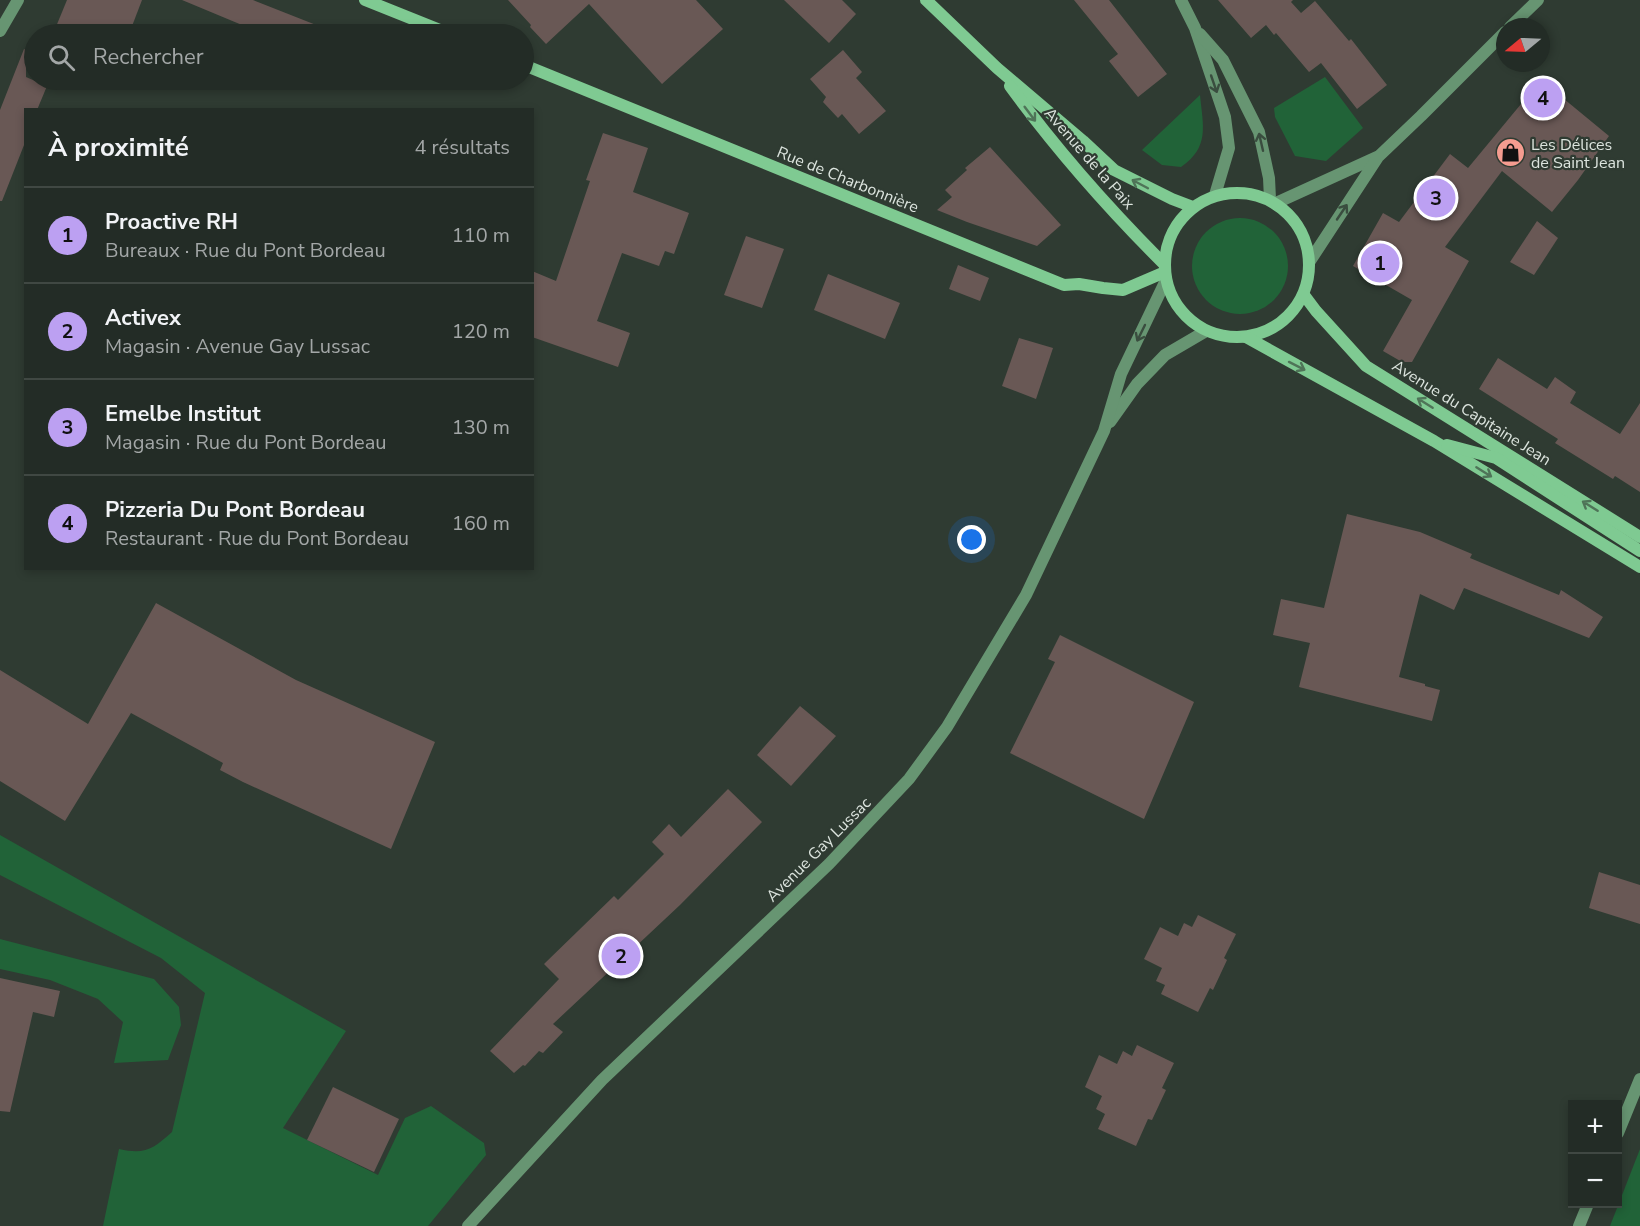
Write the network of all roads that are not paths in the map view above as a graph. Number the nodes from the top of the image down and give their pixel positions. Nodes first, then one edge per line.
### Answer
1 (18, 0) edge
2 (365, 0) edge
3 (926, 0) edge
4 (1181, 0) edge
5 (1538, 0) edge
6 (1519, 18) edge
7 (425, 24) edge
8 (1195, 28) junction
9 (0, 30) edge
10 (1496, 42) edge
11 (534, 68) edge
12 (997, 68) junction
13 (1378, 157) junction
14 (1215, 195) junction
15 (1273, 201) junction
16 (1193, 207) junction
17 (1310, 261) junction
18 (1165, 272) junction
19 (1304, 295) junction
20 (1206, 331) junction
21 (1246, 337) junction
22 (1104, 431) junction
23 (1434, 441) junction
24 (1640, 537) edge
25 (1640, 551) edge
26 (1640, 567) edge
27 (1640, 1079) edge
28 (1622, 1121) edge
29 (1586, 1208) edge
30 (468, 1226) edge
31 (1579, 1226) edge

1 - 9 street
2 - 7 main road
3 - 12 main road, Avenue de la Paix
4 - 8 street
5 - 6 street
8 -> 14 street
15 -> 8 street
10 - 13 street
11 - 18 main road, Rue de Charbonnière
16 -> 12 main road, Avenue de la Paix
12 -> 18 main road, Avenue de la Paix
13 - 15 street
17 -> 13 street
14 - 15 main road
14 - 16 main road
15 - 17 main road
16 - 18 main road
17 - 19 main road
18 - 20 main road
18 -> 22 street, Avenue Gay Lussac
19 - 21 main road
24 -> 19 main road, Avenue du Capitaine Jean
20 - 21 main road
20 - 22 street, Avenue Gay Lussac
21 -> 23 main road, Avenue du Capitaine Jean
22 - 30 street, Avenue Gay Lussac
23 - 25 main road, Avenue du Capitaine Jean
23 -> 26 main road, Avenue du Capitaine Jean
27 - 28 street
29 - 31 street

